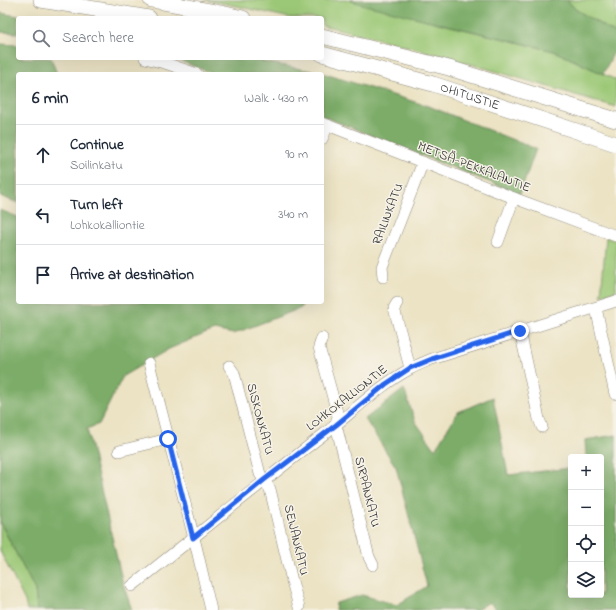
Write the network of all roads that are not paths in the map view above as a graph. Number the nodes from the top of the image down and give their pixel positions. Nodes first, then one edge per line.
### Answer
1 (41, 0) edge
2 (151, 0) edge
3 (138, 16) edge
4 (234, 16) edge
5 (324, 37) edge
6 (324, 55) edge
7 (153, 60) edge
8 (191, 72) edge
9 (616, 120) edge
10 (325, 124) edge
11 (616, 144) edge
12 (423, 162) junction
13 (514, 198) junction
14 (616, 236) edge
15 (498, 242) dead end
16 (383, 277) dead end
17 (616, 302) edge
18 (397, 303) dead end
19 (596, 308) junction
20 (520, 331) junction
21 (322, 338) dead end
22 (149, 363) dead end
23 (229, 366) dead end
24 (410, 368) junction
25 (615, 394) dead end
26 (336, 425) junction
27 (542, 427) dead end
28 (168, 439) junction
29 (119, 451) dead end
30 (264, 480) junction
31 (193, 538) junction
32 (373, 565) dead end
33 (132, 586) dead end
34 (299, 607) dead end
35 (211, 610) edge

1 - 3 highway
2 - 4 highway
5 - 9 highway, OHITUSTIE
6 - 11 highway, OHITUSTIE
7 - 8 street
10 - 12 street, METSÄ-PEKKALANTIE
12 - 13 street, METSÄ-PEKKALANTIE
12 - 16 street, RAILINKATU
13 - 14 street, METSÄ-PEKKALANTIE
13 - 15 street
17 - 19 street, LOHKOKALLIONTIE
18 - 24 street
19 - 20 street, LOHKOKALLIONTIE
19 - 25 street
20 - 24 street, LOHKOKALLIONTIE
20 - 27 street
21 - 26 street, SIRPANKATU
22 - 28 street
23 - 30 street, SISKONKATU
24 - 26 street, LOHKOKALLIONTIE
26 - 30 street, LOHKOKALLIONTIE
26 - 32 street, SIRPANKATU
28 - 29 street
28 - 31 street
30 - 31 street, LOHKOKALLIONTIE
30 - 34 street, SEIJANKATU
31 - 33 street, LOHKOKALLIONTIE
31 - 35 street

